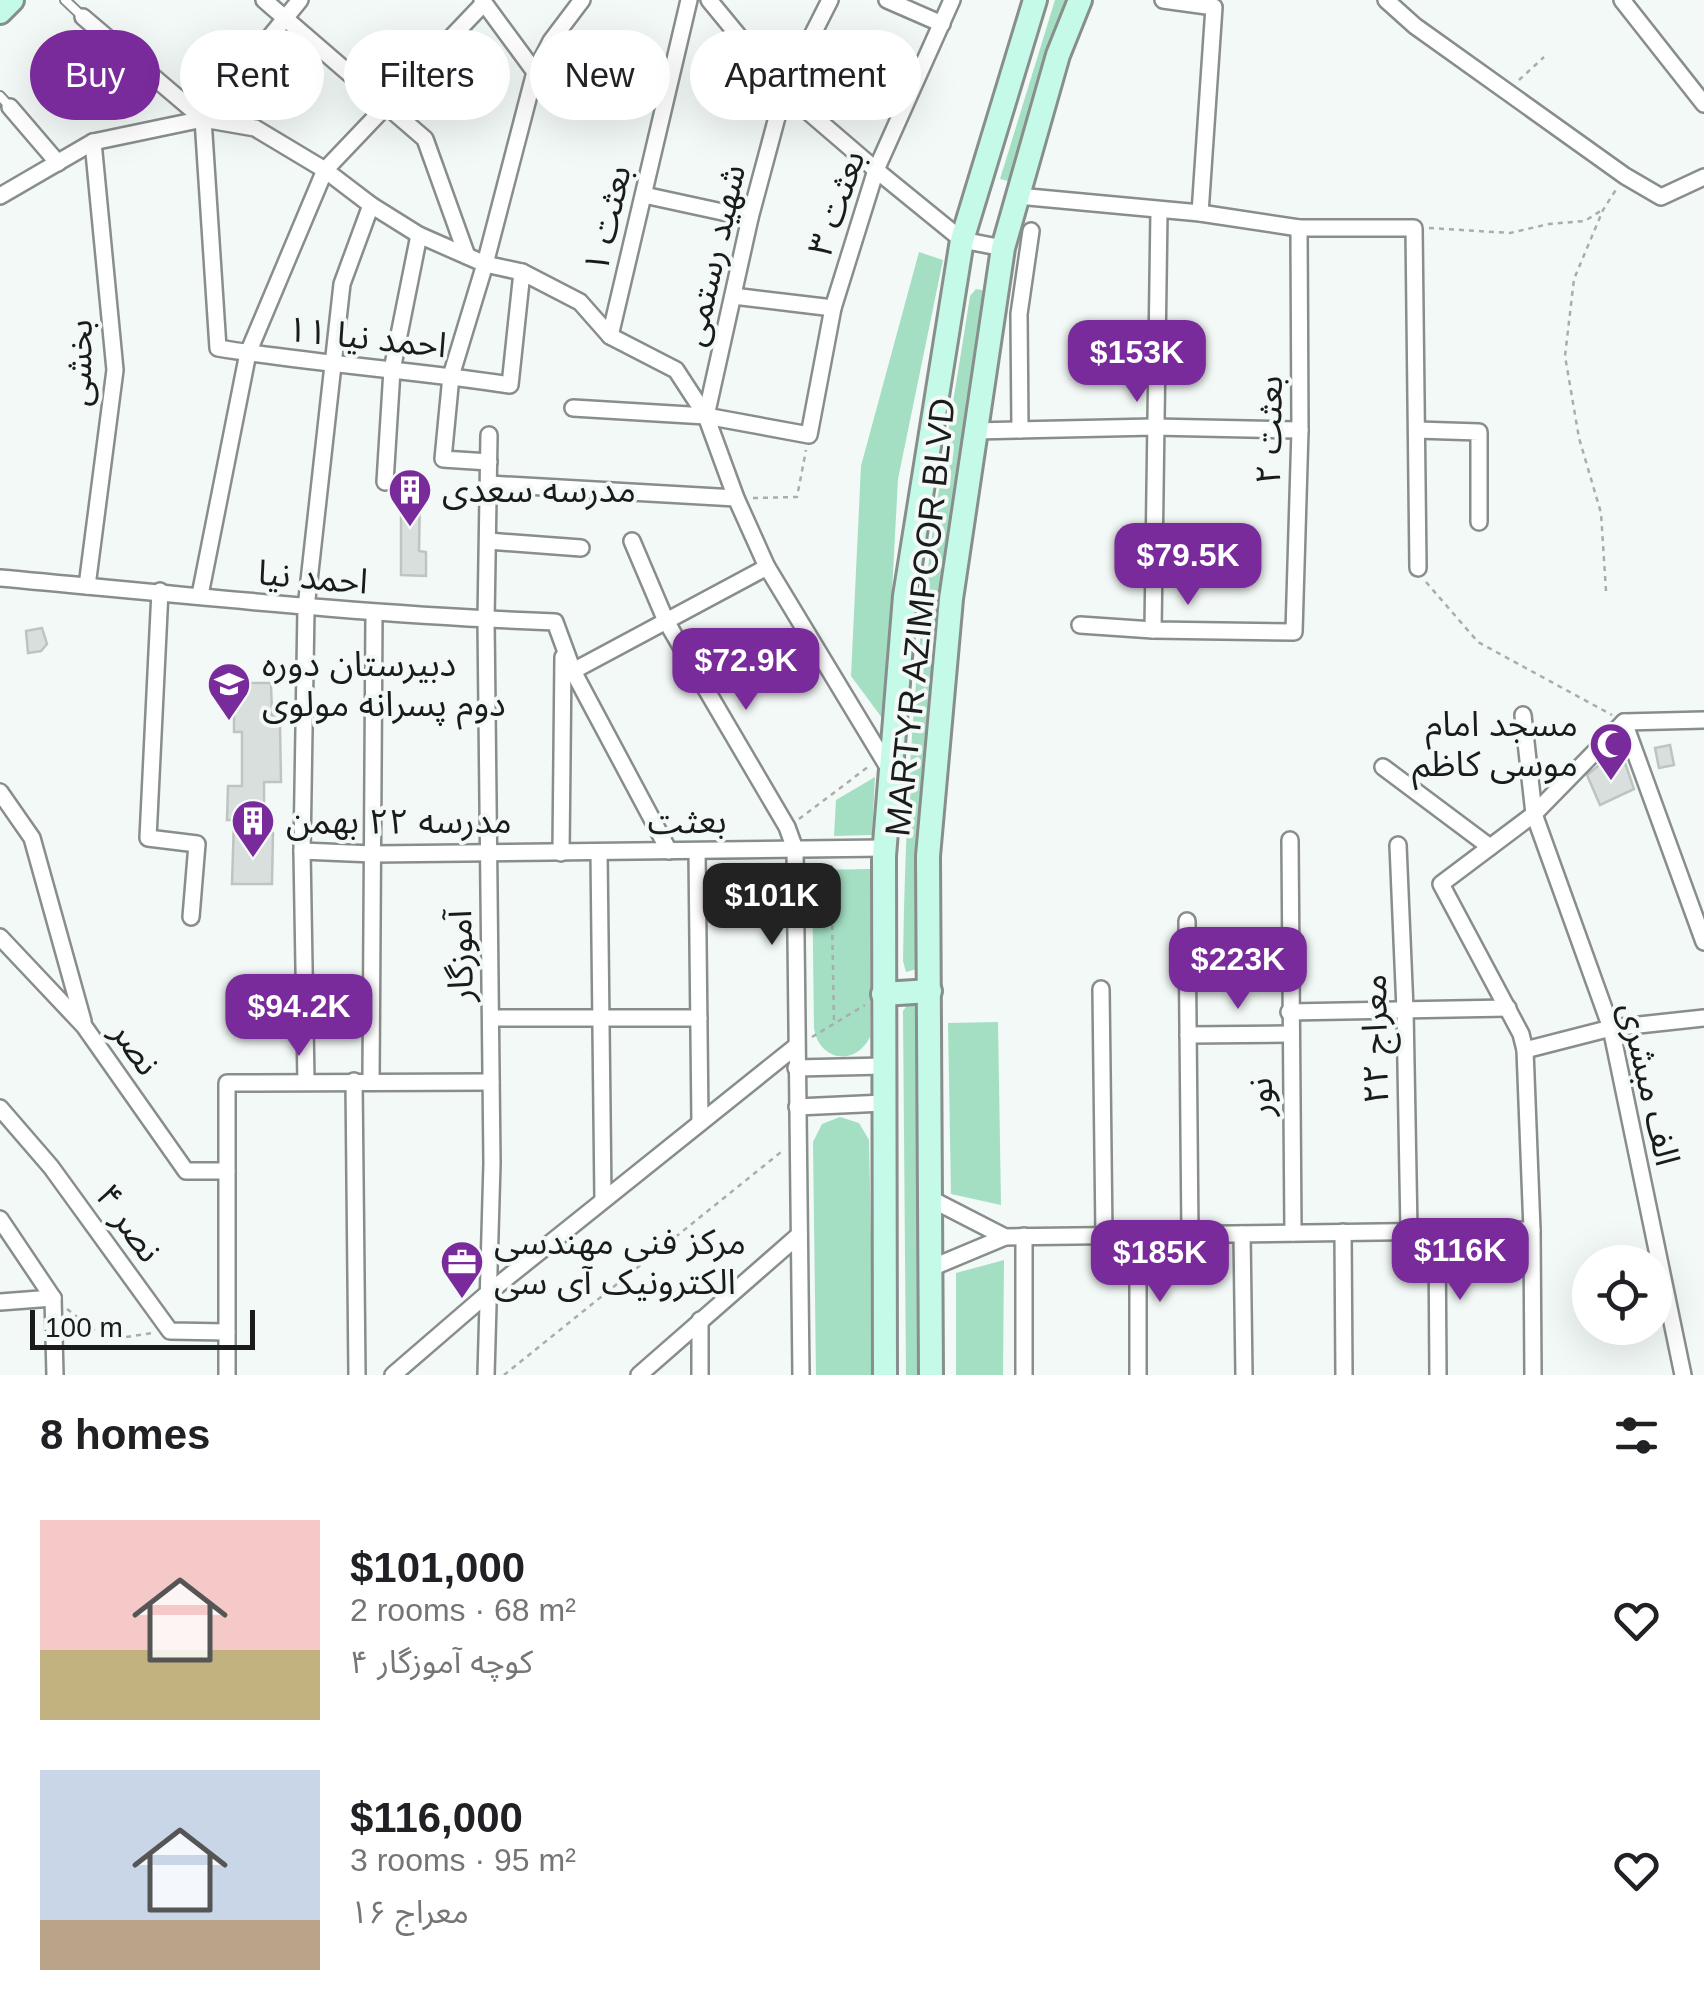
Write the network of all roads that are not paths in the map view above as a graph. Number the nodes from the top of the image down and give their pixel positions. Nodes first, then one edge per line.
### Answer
1 (12, 0) edge
2 (65, 0) edge
3 (264, 0) edge
4 (300, 0) edge
5 (582, 0) edge
6 (690, 0) edge
7 (709, 0) edge
8 (830, 0) edge
9 (888, 0) edge
10 (952, 0) edge
11 (1035, 0) edge
12 (1080, 0) edge
13 (1163, 0) edge
14 (1386, 0) edge
15 (1622, 0) edge
16 (483, 1) edge
17 (0, 12) edge
18 (83, 17) joint
19 (284, 18) junction
20 (942, 24) junction
21 (274, 30) edge
22 (456, 30) edge
23 (559, 30) edge
24 (734, 30) edge
25 (815, 30) edge
26 (530, 65) edge
27 (344, 69) edge
28 (530, 91) edge
29 (180, 99) edge
30 (5, 101) edge
31 (1704, 104) edge
32 (194, 120) edge
33 (203, 120) edge
34 (213, 120) edge
35 (373, 120) edge
36 (404, 120) edge
37 (776, 120) edge
38 (818, 120) edge
39 (93, 142) junction
40 (58, 162) junction
41 (326, 170) junction
42 (876, 170) junction
43 (1704, 177) edge
44 (976, 188) junction
45 (644, 195) junction
46 (0, 196) edge
47 (1018, 196) junction
48 (370, 205) junction
49 (1159, 211) junction
50 (1200, 213) junction
51 (750, 218) junction
52 (1299, 228) junction
53 (1031, 231) dead end
54 (419, 235) junction
55 (962, 240) junction
56 (1002, 248) junction
57 (467, 256) junction
58 (485, 264) junction
59 (522, 272) junction
60 (732, 296) junction
61 (833, 308) junction
62 (610, 336) junction
63 (248, 352) junction
64 (332, 365) junction
65 (392, 370) junction
66 (451, 376) junction
67 (573, 408) dead end
68 (706, 416) junction
69 (1154, 427) junction
70 (1020, 430) junction
71 (1300, 430) junction
72 (1418, 430) junction
73 (974, 431) junction
74 (490, 435) dead end
75 (489, 462) junction
76 (385, 482) dead end
77 (488, 484) junction
78 (736, 498) junction
79 (1479, 522) dead end
80 (488, 541) junction
81 (632, 541) dead end
82 (581, 548) dead end
83 (766, 567) junction
84 (1418, 568) road end
85 (0, 578) edge
86 (87, 586) junction
87 (160, 591) junction
88 (200, 596) junction
89 (306, 608) junction
90 (374, 613) junction
91 (486, 620) junction
92 (666, 621) junction
93 (1080, 625) dead end
94 (1153, 630) junction
95 (564, 645) junction
96 (573, 671) junction
97 (1523, 715) dead end
98 (1704, 720) edge
99 (1624, 722) junction
100 (886, 765) junction
101 (1383, 766) dead end
102 (0, 792) edge
103 (1534, 814) junction
104 (1290, 840) dead end
105 (1398, 845) dead end
106 (1490, 847) junction
107 (885, 848) junction
108 (794, 850) junction
109 (302, 851) junction
110 (669, 851) junction
111 (698, 851) junction
112 (562, 852) junction
113 (599, 852) junction
114 (373, 854) junction
115 (489, 854) junction
116 (192, 917) dead end
117 (1187, 921) dead end
118 (0, 937) edge
119 (1704, 942) edge
120 (1101, 989) dead end
121 (930, 992) junction
122 (883, 994) junction
123 (1508, 1008) junction
124 (1406, 1010) junction
125 (1289, 1012) junction
126 (490, 1018) junction
127 (602, 1018) junction
128 (699, 1018) junction
129 (1704, 1018) edge
130 (84, 1026) junction
131 (1611, 1028) junction
132 (1290, 1034) junction
133 (1188, 1035) junction
134 (794, 1047) junction
135 (1525, 1050) junction
136 (884, 1066) junction
137 (796, 1068) junction
138 (362, 1081) junction
139 (306, 1082) junction
140 (491, 1082) junction
141 (884, 1103) junction
142 (797, 1107) junction
143 (0, 1108) edge
144 (700, 1123) junction
145 (227, 1171) junction
146 (931, 1199) junction
147 (603, 1200) junction
148 (0, 1219) edge
149 (1532, 1230) junction
150 (1437, 1231) junction
151 (1343, 1232) junction
152 (1409, 1232) junction
153 (1292, 1233) junction
154 (1190, 1234) junction
155 (1242, 1234) junction
156 (800, 1235) junction
157 (1138, 1235) junction
158 (1024, 1236) junction
159 (1104, 1236) junction
160 (1006, 1237) junction
161 (932, 1268) junction
162 (488, 1293) junction
163 (53, 1298) junction
164 (0, 1302) edge
165 (700, 1320) junction
166 (227, 1332) junction
167 (55, 1375) edge
168 (228, 1375) edge
169 (358, 1375) edge
170 (392, 1375) edge
171 (486, 1375) edge
172 (639, 1375) edge
173 (700, 1375) edge
174 (801, 1375) edge
175 (885, 1375) edge
176 (932, 1375) edge
177 (1024, 1375) edge
178 (1138, 1375) edge
179 (1244, 1375) edge
180 (1344, 1375) edge
181 (1438, 1375) edge
182 (1533, 1375) edge
183 (1683, 1375) edge

1 - 17 main road
2 - 18 lane
3 - 19 street
4 - 19 street
5 - 23 street
6 - 45 street, بعثت ۱
7 - 24 street
8 - 25 street, شهید رستمی
9 - 20 street
10 - 20 street, بعثت ۳
11 - 44 main road, MARTYR AZIMPOOR BLVD
12 - 47 main road, MARTYR AZIMPOOR BLVD
13 - 50 street
14 - 43 street
15 - 31 street
16 - 22 street
16 - 26 street
18 - 29 street
19 - 21 street
19 - 27 street
20 - 42 street, بعثت ۳
28 - 58 street
30 - 40 street
32 - 39 street
33 - 63 street, احمد نیا ۱۱
34 - 41 street
35 - 41 street
36 - 57 street
37 - 51 street, شهید رستمی
38 - 42 street
39 - 40 street
39 - 86 street, بخشی
40 - 46 street
41 - 48 street
41 - 63 street
42 - 55 street
42 - 61 street, بعثت ۳
44 - 47 main road
44 - 55 main road, MARTYR AZIMPOOR BLVD
45 - 51 street
45 - 62 street, بعثت ۱
47 - 49 street
47 - 56 main road, MARTYR AZIMPOOR BLVD
48 - 54 street
48 - 64 street
49 - 50 street
49 - 69 street
50 - 52 street
51 - 60 street, شهید رستمی
52 - 71 street, بعثت ۲
52 - 72 street
53 - 70 street
54 - 57 street
54 - 65 street
55 - 56 street
55 - 100 main road, MARTYR AZIMPOOR BLVD
56 - 73 main road, MARTYR AZIMPOOR BLVD
57 - 58 street
58 - 59 street
58 - 66 street
59 - 62 street
59 - 66 street, احمد نیا ۱۱
60 - 61 street
60 - 68 street, شهید رستمی
61 - 68 street, بعثت ۳
62 - 68 street
63 - 64 street, احمد نیا ۱۱
63 - 88 street
64 - 65 street, احمد نیا ۱۱
64 - 89 street
65 - 66 street, احمد نیا ۱۱
65 - 76 street
66 - 75 street
67 - 68 street
68 - 78 street
69 - 70 street
69 - 71 street
69 - 94 street
70 - 73 street
71 - 94 street, بعثت ۲
72 - 79 street
72 - 84 street
73 - 121 main road, MARTYR AZIMPOOR BLVD
74 - 75 street
75 - 77 street
77 - 78 street
77 - 80 street
78 - 83 street
80 - 82 street
80 - 91 street
81 - 92 street
83 - 92 street
83 - 100 street
85 - 86 street, احمد نیا
86 - 87 street, احمد نیا
87 - 88 street, احمد نیا
87 - 116 street
88 - 89 street, احمد نیا
89 - 90 street, احمد نیا
89 - 109 street
90 - 91 street, احمد نیا
90 - 114 street
91 - 95 street, احمد نیا
91 - 115 street, آموزگار
92 - 96 street
92 - 108 street
93 - 94 street
95 - 96 street
95 - 112 street
96 - 110 street
97 - 103 street, الف مبشری
98 - 99 street
99 - 103 street
99 - 119 street
100 - 107 main road, MARTYR AZIMPOOR BLVD
101 - 106 street
102 - 130 street
103 - 106 street
103 - 131 street, الف مبشری
104 - 125 street, نور
105 - 124 street, معراج ۲۲
106 - 123 street
107 - 108 street, بعثت
107 - 122 main road, MARTYR AZIMPOOR BLVD
108 - 111 street, بعثت
108 - 134 street
109 - 114 street, بعثت
109 - 139 street
110 - 111 street, بعثت
110 - 113 street, بعثت
111 - 128 street
112 - 113 street, بعثت
112 - 115 street, بعثت
113 - 127 street
114 - 115 street, بعثت
114 - 138 street
115 - 126 street, آموزگار
117 - 133 street
118 - 130 street, نصر
120 - 159 street
121 - 122 main road
121 - 146 main road, MARTYR AZIMPOOR BLVD
122 - 136 main road, MARTYR AZIMPOOR BLVD
123 - 124 street
123 - 135 street
124 - 125 street
124 - 152 street, معراج ۲۲
125 - 132 street, نور
126 - 127 street
126 - 140 street, آموزگار
127 - 128 street
127 - 147 street
128 - 144 street
129 - 131 street
130 - 145 street, نصر
131 - 135 street
131 - 183 street, الف مبشری
132 - 133 street
132 - 153 street, نور
133 - 154 street
134 - 137 street
134 - 144 street
135 - 149 street
136 - 137 street
136 - 141 main road, MARTYR AZIMPOOR BLVD
137 - 142 street
138 - 139 street
138 - 140 street
138 - 169 street
139 - 145 street
140 - 162 street, آموزگار
141 - 142 street
141 - 175 main road, MARTYR AZIMPOOR BLVD
142 - 156 street
143 - 166 street, نصر ۴
144 - 147 street
145 - 166 street
146 - 160 street
146 - 161 main road, MARTYR AZIMPOOR BLVD
147 - 162 street
148 - 163 street
149 - 150 street
149 - 182 street
150 - 152 street
150 - 181 street
151 - 152 street
151 - 153 street
151 - 180 street
153 - 155 street
154 - 155 street
154 - 157 street
155 - 179 street
156 - 165 street
156 - 174 street
157 - 159 street
157 - 178 street
158 - 159 street
158 - 160 street
158 - 177 street
160 - 161 street
161 - 176 main road, MARTYR AZIMPOOR BLVD
162 - 170 street
162 - 171 street, آموزگار
163 - 164 street
163 - 167 street
165 - 172 street
165 - 173 street
166 - 168 street

